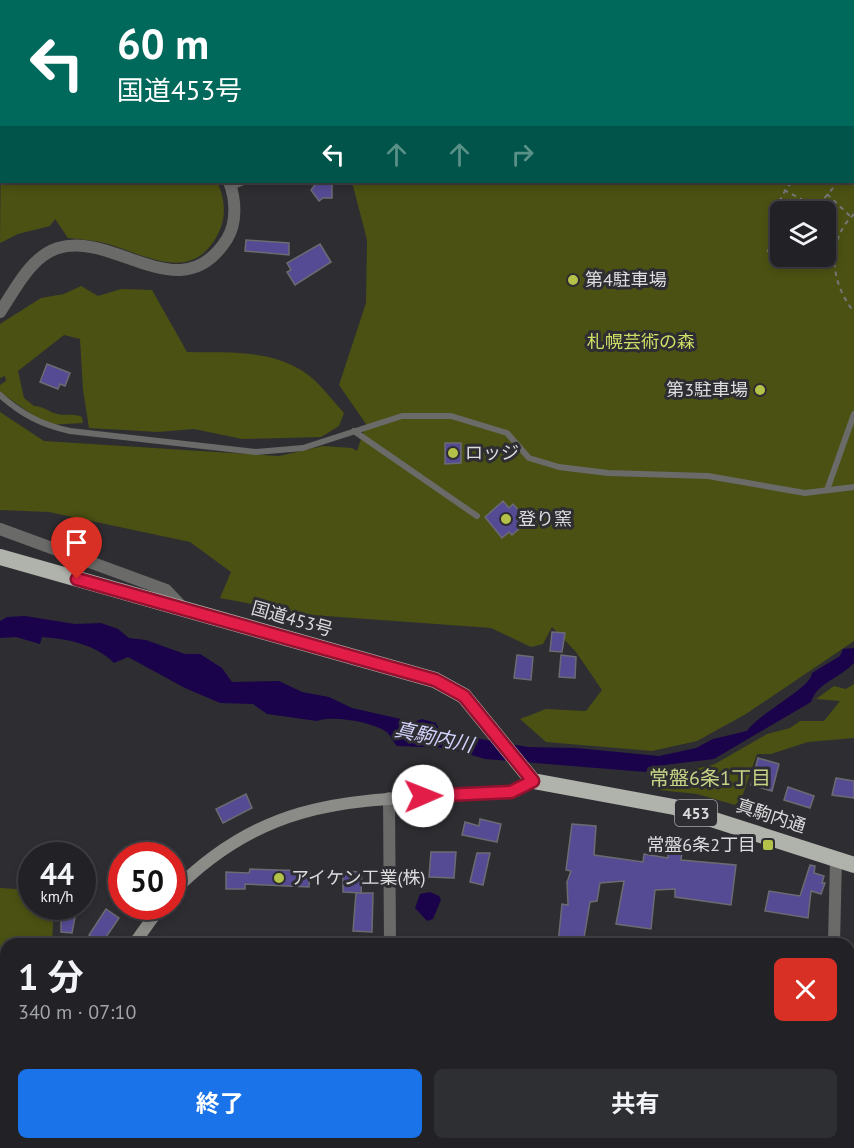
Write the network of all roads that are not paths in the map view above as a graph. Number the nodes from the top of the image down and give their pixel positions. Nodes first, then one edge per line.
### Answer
1 (230, 184) edge
2 (0, 312) edge
3 (0, 394) edge
4 (854, 414) edge
5 (354, 431) junction
6 (854, 487) edge
7 (827, 490) junction
8 (477, 516) dead end
9 (0, 530) edge
10 (0, 557) edge
11 (184, 610) junction
12 (533, 781) junction
13 (389, 798) junction
14 (836, 858) junction
15 (854, 865) edge
16 (186, 879) edge
17 (151, 920) edge
18 (138, 938) edge
19 (390, 938) edge
20 (834, 938) edge

1 - 2 street
3 - 5 lane
4 - 7 lane
5 - 7 lane
5 - 8 lane
6 - 7 lane
9 - 11 street
10 - 11 highway, 国道453号
11 - 12 highway, 国道453号
12 - 13 main road
12 - 14 highway, 真駒内通 / 453
13 - 16 main road
13 - 19 street
14 - 15 highway, 真駒内通 / 453
14 - 20 street
17 - 18 main road

